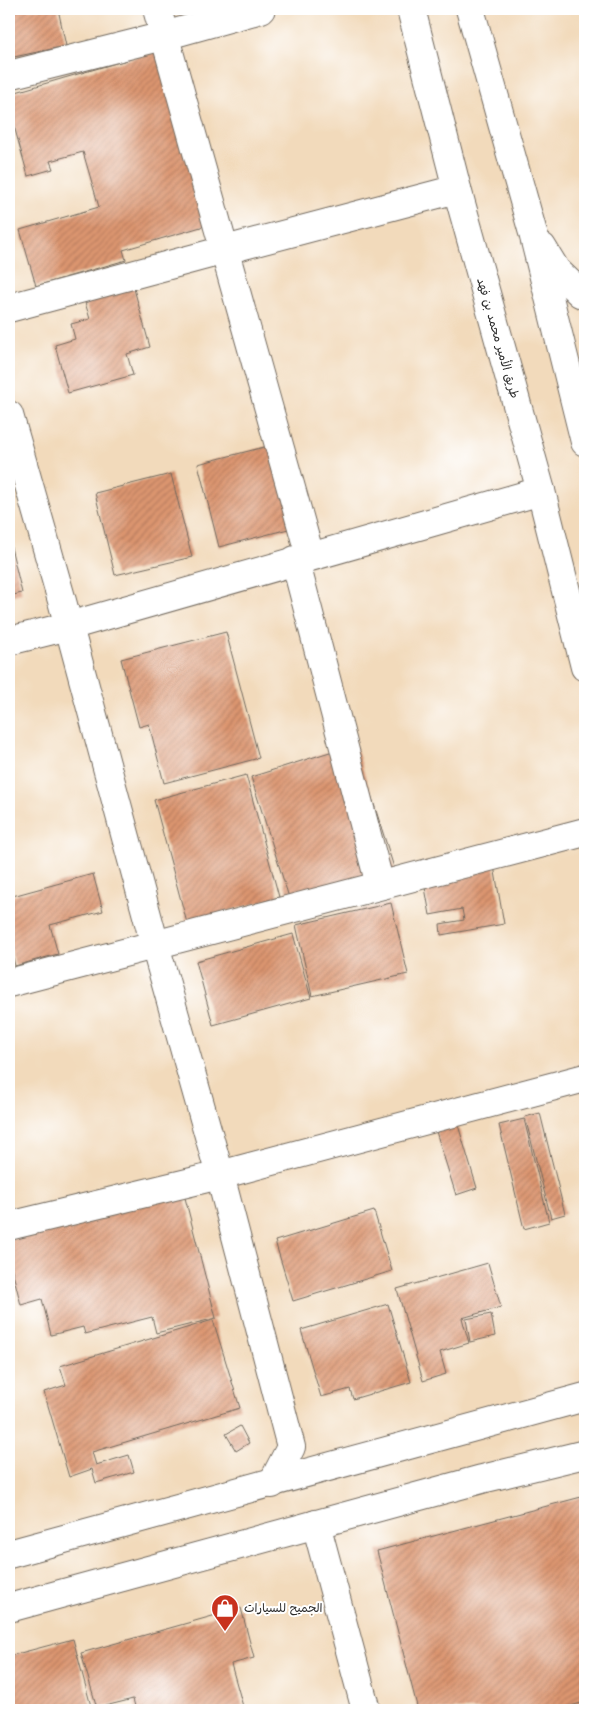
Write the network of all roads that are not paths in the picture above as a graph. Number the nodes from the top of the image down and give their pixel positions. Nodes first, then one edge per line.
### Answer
1 (157, 9) edge
2 (261, 9) edge
3 (411, 9) edge
4 (470, 9) edge
5 (164, 36) junction
6 (9, 75) edge
7 (457, 189) junction
8 (533, 233) junction
9 (225, 250) junction
10 (585, 295) edge
11 (9, 308) edge
12 (9, 415) edge
13 (585, 442) edge
14 (541, 491) junction
15 (303, 558) junction
16 (69, 626) junction
17 (9, 641) edge
18 (585, 667) edge
19 (585, 832) edge
20 (380, 885) junction
21 (155, 945) junction
22 (9, 984) edge
23 (585, 1078) edge
24 (220, 1175) junction
25 (9, 1226) edge
26 (585, 1397) edge
27 (585, 1454) edge
28 (272, 1484) junction
29 (316, 1524) junction
30 (9, 1554) edge
31 (9, 1608) edge
32 (366, 1710) edge

1 - 5 main road
2 - 5 main road
3 - 7 main road, طريق الأمير محمد بن فهد
4 - 8 main road
5 - 6 main road
5 - 9 main road
7 - 9 main road
7 - 14 main road, طريق الأمير محمد بن فهد
8 - 10 main road
8 - 13 main road
9 - 11 main road
9 - 15 main road
12 - 16 main road
14 - 15 main road
14 - 18 main road, طريق الأمير محمد بن فهد
15 - 16 main road
15 - 20 main road
16 - 17 main road
16 - 21 main road
19 - 20 main road
20 - 21 main road
21 - 22 main road
21 - 24 main road
23 - 24 main road
24 - 25 main road
24 - 28 main road
26 - 28 main road
27 - 29 main road
28 - 30 main road
29 - 31 main road
29 - 32 main road

